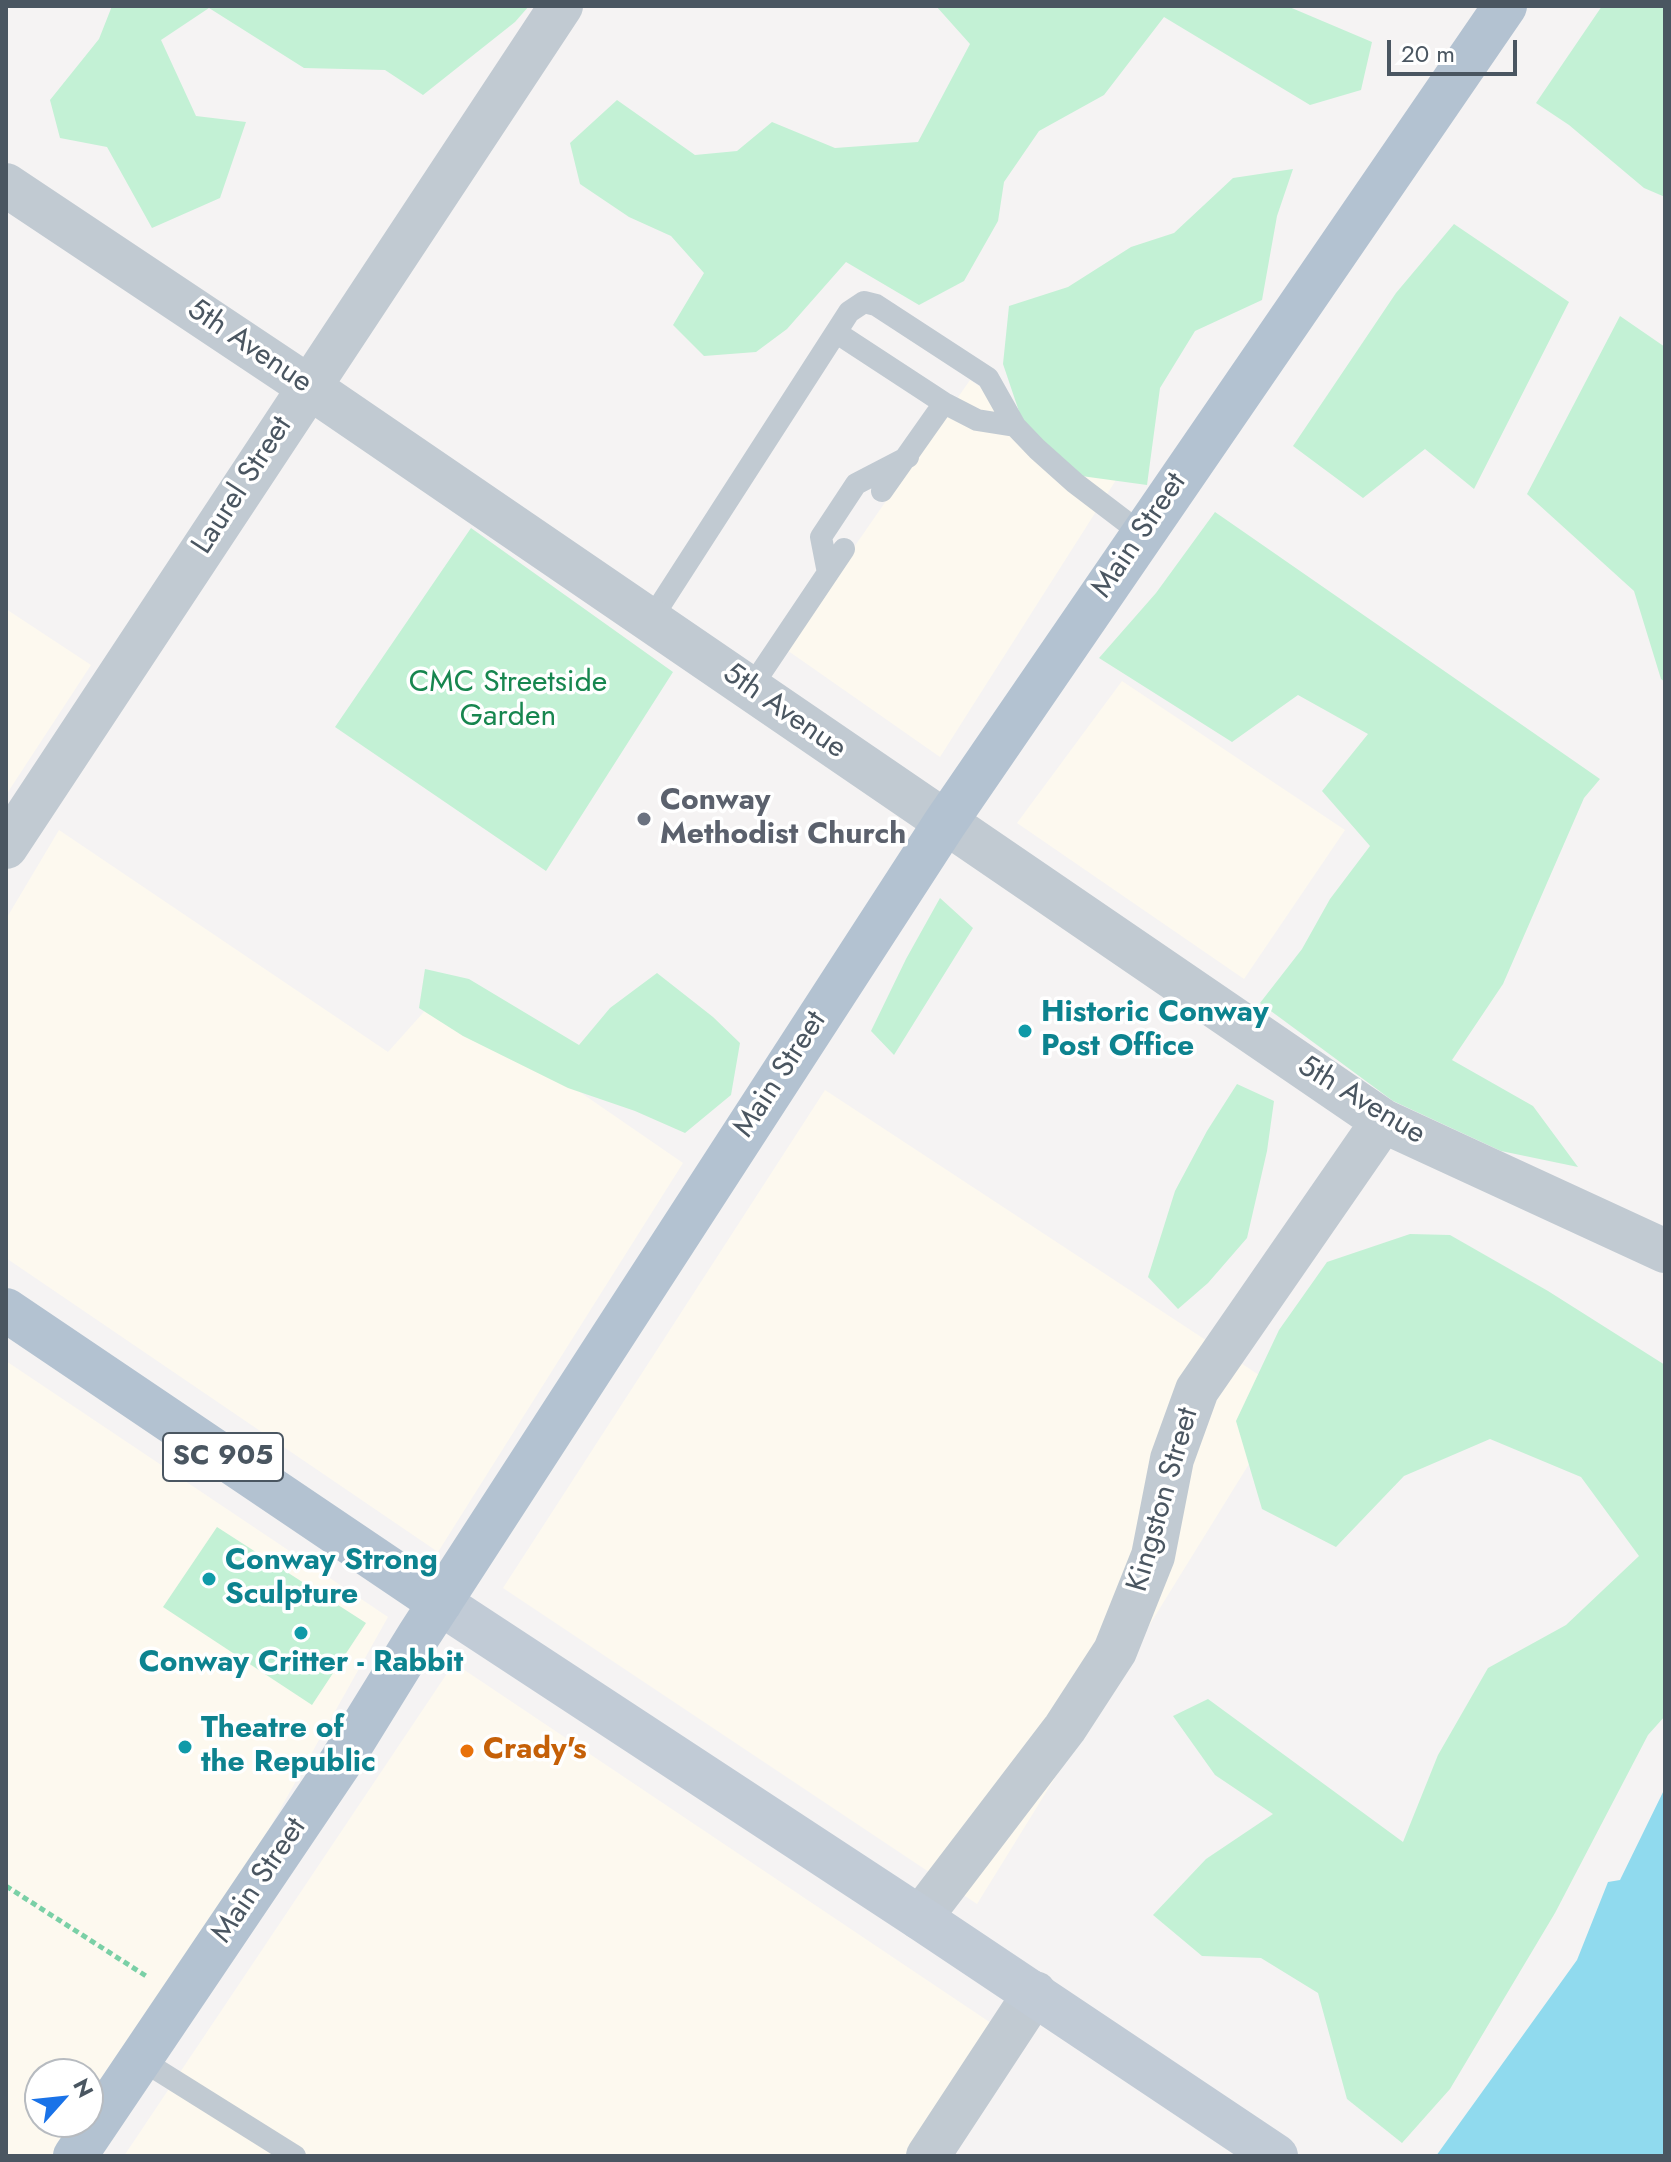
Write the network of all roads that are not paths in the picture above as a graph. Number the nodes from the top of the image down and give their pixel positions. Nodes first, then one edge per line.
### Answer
1 (561, 6) edge
2 (1505, 6) edge
3 (6, 185) edge
4 (837, 333) junction
5 (309, 387) junction
6 (944, 403) junction
7 (1015, 426) junction
8 (908, 457) junction
9 (882, 491) dead end
10 (1142, 534) junction
11 (844, 549) dead end
12 (828, 573) junction
13 (650, 621) junction
14 (750, 689) junction
15 (945, 823) junction
16 (6, 847) edge
17 (1383, 1121) junction
18 (1665, 1251) edge
19 (6, 1310) edge
20 (440, 1603) junction
21 (920, 1918) junction
22 (1035, 1993) junction
23 (140, 2059) junction
24 (1270, 2151) edge
25 (75, 2156) edge
26 (295, 2156) edge
27 (928, 2156) edge

1 - 5 street, Laurel Street
2 - 10 main road, Main Street
3 - 5 street, 5th Avenue
4 - 6 lane
4 - 7 lane
4 - 13 lane
5 - 13 street, 5th Avenue
5 - 16 street, Laurel Street
6 - 7 lane
6 - 8 lane
7 - 10 lane
8 - 9 lane
8 - 12 lane
10 - 15 main road, Main Street
11 - 12 lane
12 - 14 lane
13 - 14 street, 5th Avenue
14 - 15 street, 5th Avenue
15 - 17 street, 5th Avenue
15 - 20 main road, Main Street
17 - 18 street, 5th Avenue
17 - 21 street, Kingston Street
19 - 20 main road, SC 905
20 - 21 main road, SC 905
20 - 23 main road, Main Street
21 - 22 main road, SC 905
22 - 24 main road, SC 905
22 - 27 street
23 - 25 main road, Main Street
23 - 26 lane

